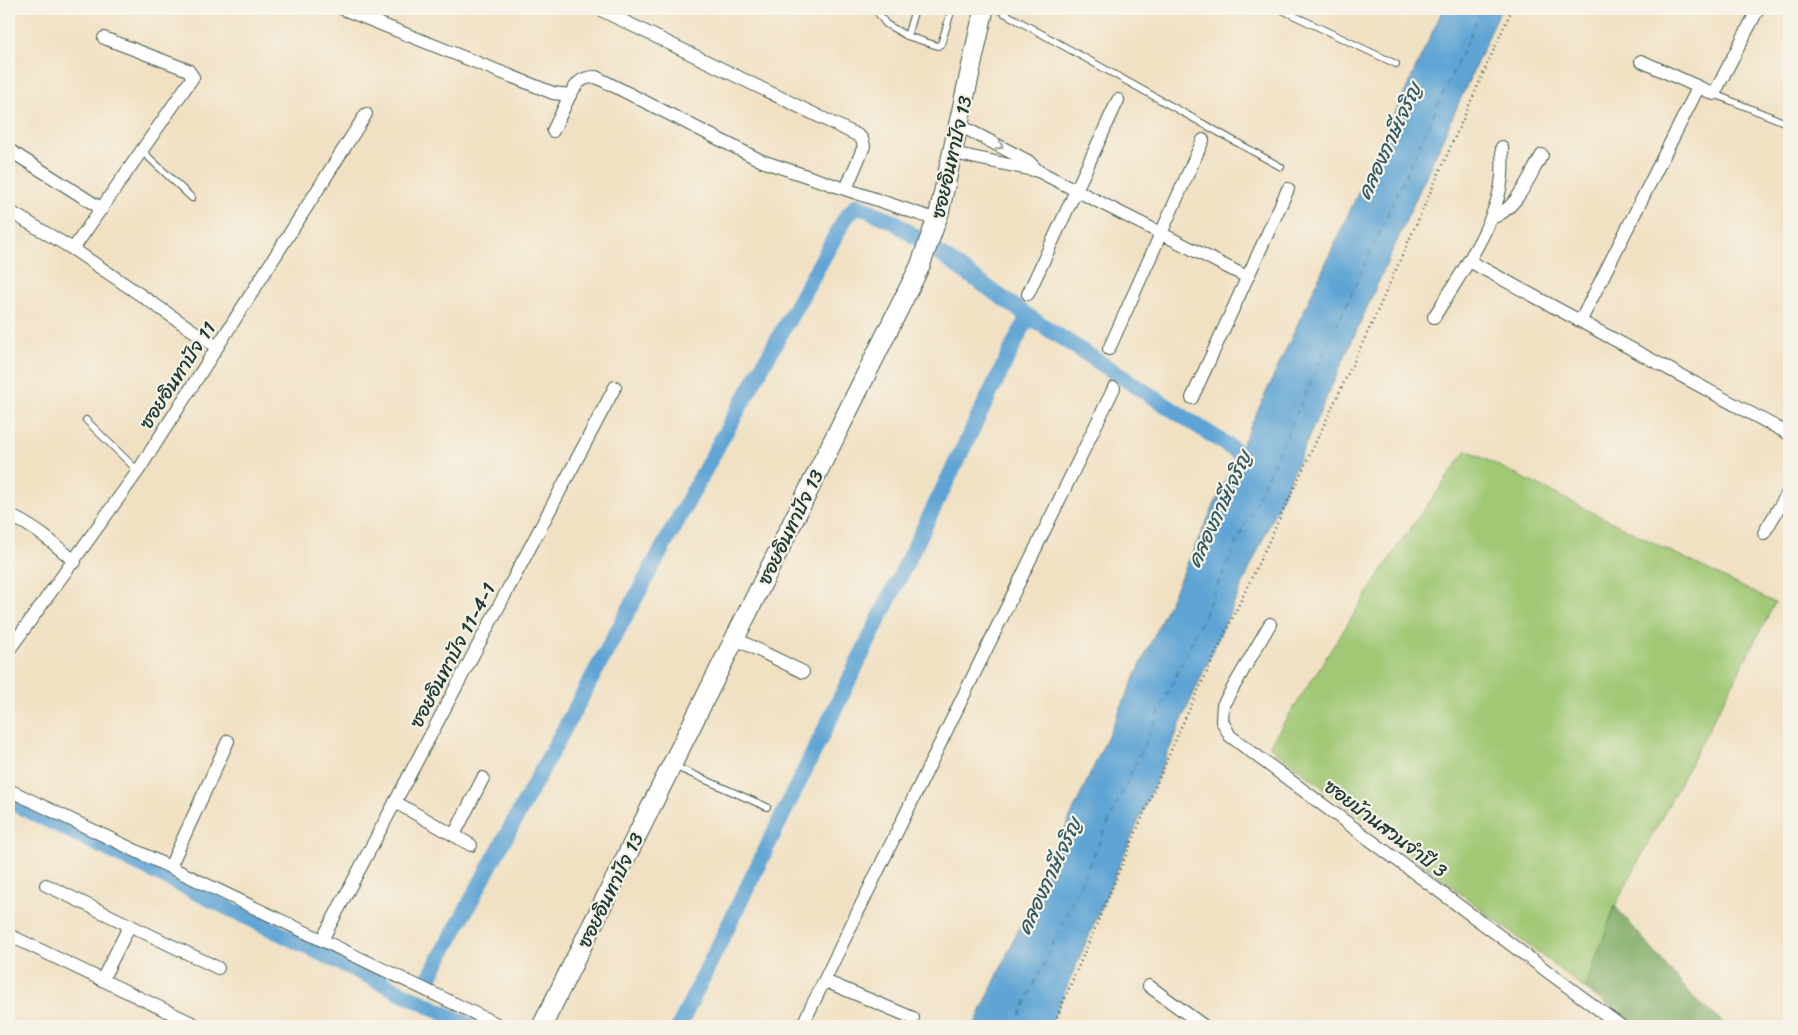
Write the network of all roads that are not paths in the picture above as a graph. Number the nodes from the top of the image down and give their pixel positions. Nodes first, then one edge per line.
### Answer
1 (343, 9) edge
2 (599, 9) edge
3 (875, 9) edge
4 (915, 9) edge
5 (952, 9) edge
6 (984, 9) edge
7 (997, 9) edge
8 (1280, 9) edge
9 (1758, 9) edge
10 (907, 36) junction
11 (104, 38) dead end
12 (1641, 61) dead end
13 (1396, 64) dead end
14 (1698, 88) junction
15 (1714, 94) junction
16 (570, 95) junction
17 (1118, 100) dead end
18 (366, 114) dead end
19 (1789, 124) edge
20 (959, 125) junction
21 (553, 131) dead end
22 (1203, 140) dead end
23 (1502, 147) dead end
24 (9, 150) edge
25 (143, 152) junction
26 (953, 154) junction
27 (1542, 155) dead end
28 (1281, 167) dead end
29 (1038, 171) junction
30 (846, 189) junction
31 (1075, 189) junction
32 (1288, 189) dead end
33 (192, 198) dead end
34 (102, 209) junction
35 (9, 212) edge
36 (1491, 218) junction
37 (932, 234) junction
38 (1162, 234) junction
39 (73, 249) junction
40 (1469, 261) junction
41 (1247, 277) junction
42 (1028, 294) dead end
43 (1434, 317) dead end
44 (1581, 320) junction
45 (217, 347) junction
46 (1109, 349) dead end
47 (615, 386) dead end
48 (1114, 388) dead end
49 (1192, 398) dead end
50 (86, 420) dead end
51 (1789, 434) edge
52 (138, 471) junction
53 (1789, 491) edge
54 (9, 515) edge
55 (1764, 532) dead end
56 (75, 562) junction
57 (1270, 624) dead end
58 (734, 638) junction
59 (9, 650) edge
60 (803, 672) dead end
61 (228, 742) dead end
62 (672, 765) junction
63 (483, 778) dead end
64 (9, 790) edge
65 (395, 802) junction
66 (767, 807) dead end
67 (454, 836) junction
68 (471, 845) dead end
69 (170, 867) junction
70 (46, 885) dead end
71 (130, 925) junction
72 (9, 935) edge
73 (322, 940) junction
74 (218, 968) dead end
75 (102, 980) junction
76 (825, 981) junction
77 (1149, 986) dead end
78 (913, 1018) dead end
79 (198, 1026) edge
80 (501, 1026) edge
81 (542, 1026) edge
82 (802, 1026) edge
83 (1204, 1026) edge
84 (1621, 1026) edge

1 - 16 street
2 - 30 street
3 - 10 lane
4 - 10 lane
5 - 10 lane
6 - 20 street, ซอยอินทาปัจ 13
7 - 28 lane
8 - 13 lane
9 - 15 street
11 - 25 street
12 - 14 street
14 - 15 street
14 - 44 street
15 - 19 lane
16 - 21 street
16 - 30 street
17 - 31 street
18 - 45 street, ซอยอินทาปัจ 11
20 - 26 street, ซอยอินทาปัจ 13
20 -> 29 street
22 - 38 street
23 - 36 street
24 - 34 street
25 - 33 lane
25 - 34 street
26 - 29 street
26 - 37 street, ซอยอินทาปัจ 13
27 - 36 street
29 - 31 street
30 - 37 street
31 - 38 street
31 - 42 street
32 - 41 street
34 - 39 street
35 - 39 street
36 - 40 street
37 - 58 street, ซอยอินทาปัจ 13
38 - 41 street
38 - 46 street
39 - 45 street
40 - 43 street
40 - 44 street
41 - 49 street
44 - 51 street
45 - 52 street, ซอยอินทาปัจ 11
47 - 65 street, ซอยอินทาปัจ 11-4-1
48 - 76 street
50 - 52 lane
52 - 56 street, ซอยอินทาปัจ 11
53 - 55 street
54 - 56 street
56 - 59 street, ซอยอินทาปัจ 11
57 - 84 street, ซอยบ้านสวนจำปี 3
58 - 60 street
58 - 62 street, ซอยอินทาปัจ 13
61 - 69 street
62 - 66 lane
62 - 81 street, ซอยอินทาปัจ 13
63 - 67 street
64 - 69 street
65 - 67 street
65 - 73 street, ซอยอินทาปัจ 11-4-1
67 - 68 street
69 - 73 street
70 - 71 street
71 - 74 street
71 - 75 street
72 - 75 street
73 - 80 street
75 - 79 street
76 - 78 street
76 - 82 street
77 - 83 street

